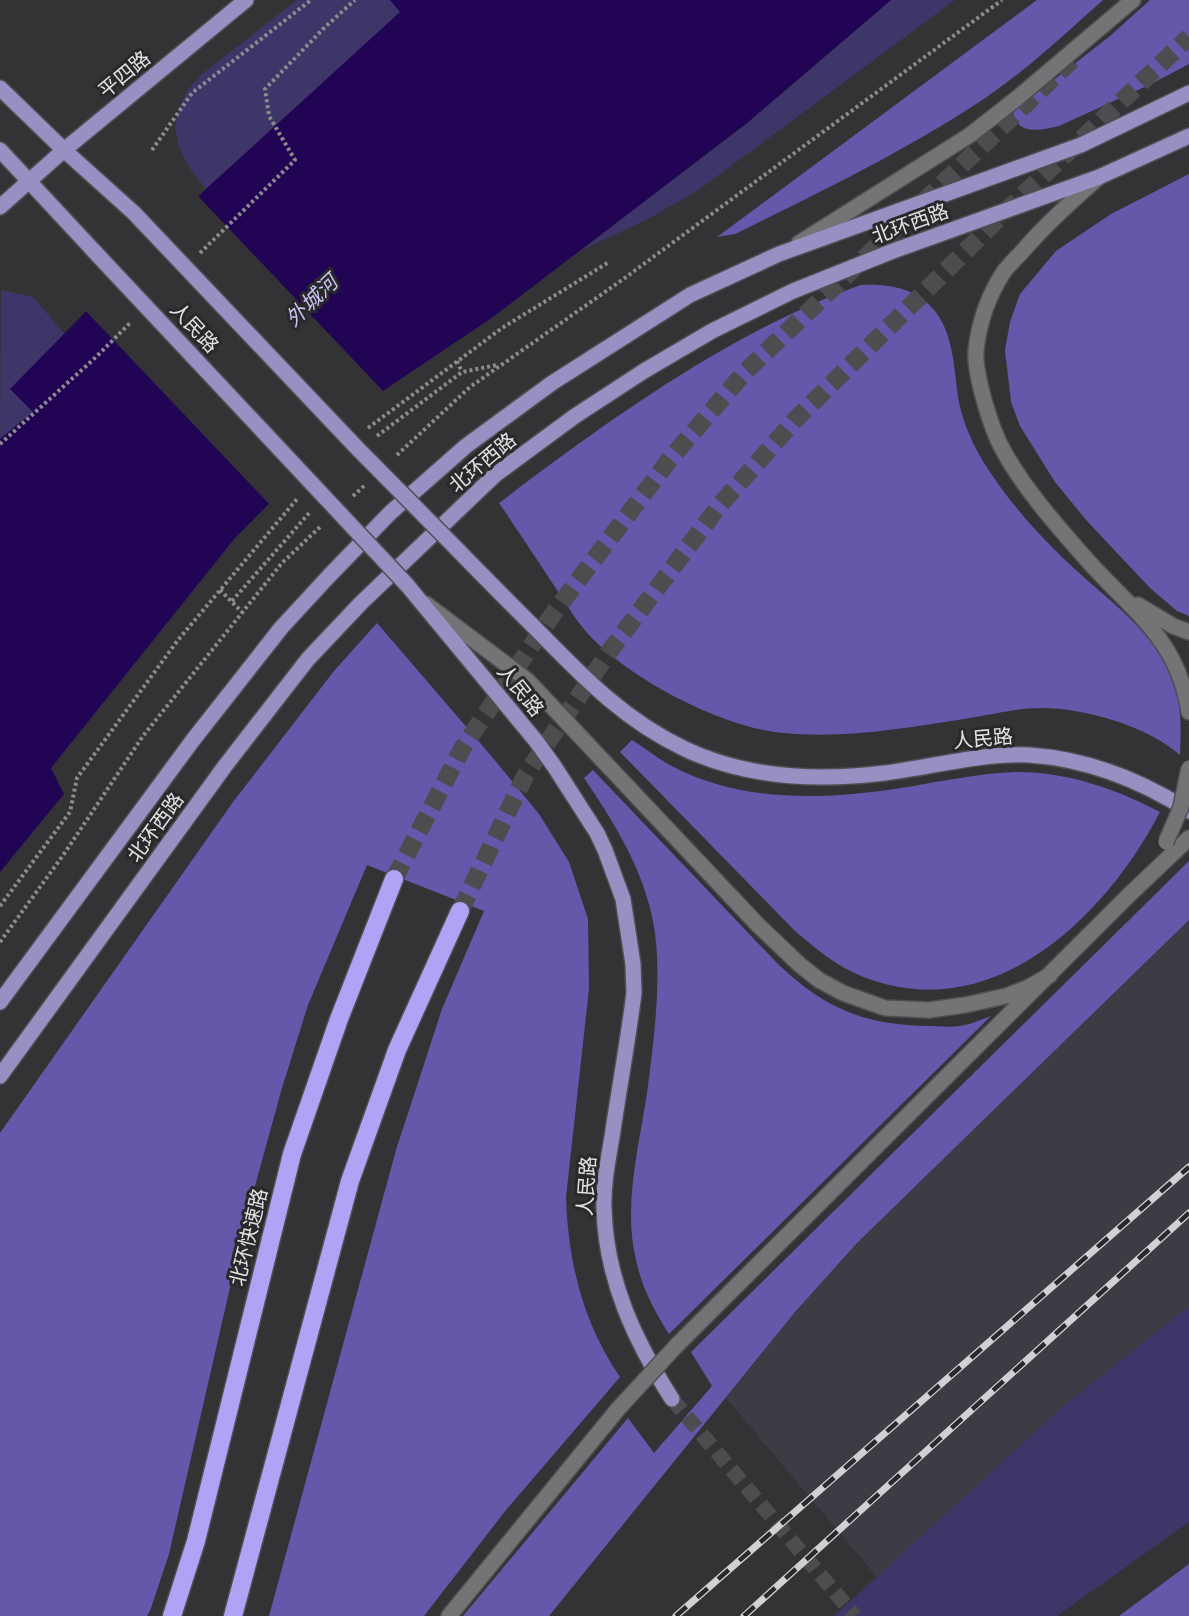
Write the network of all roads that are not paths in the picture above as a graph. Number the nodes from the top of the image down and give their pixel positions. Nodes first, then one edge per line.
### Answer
1 (246, 0) edge
2 (1132, 0) edge
3 (0, 88) edge
4 (1189, 93) edge
5 (1189, 135) edge
6 (0, 150) edge
7 (64, 150) junction
8 (1099, 177) junction
9 (30, 180) junction
10 (0, 207) edge
11 (789, 250) junction
12 (1123, 595) junction
13 (422, 600) junction
14 (1189, 632) edge
15 (1189, 712) edge
16 (1189, 767) edge
17 (1189, 811) edge
18 (1189, 838) edge
19 (1170, 847) junction
20 (394, 879) tunnel mouth
21 (460, 911) tunnel mouth
22 (1050, 975) junction
23 (0, 1002) edge
24 (0, 1076) edge
25 (672, 1399) tunnel mouth
26 (172, 1616) edge
27 (233, 1616) edge
28 (449, 1616) edge

1 - 7 main road, 平四路
2 - 11 street
3 - 7 main road, 人民路
4 - 11 main road, 北环西路
5 - 8 main road, 北环西路
6 - 9 main road, 人民路
7 - 9 main road, 平四路
7 - 17 main road, 人民路, bridge
8 - 12 street
8 - 24 main road, 北环西路
9 - 10 main road, 平四路
9 - 13 main road, 人民路, bridge
11 - 23 main road, 北环西路
12 - 14 street
12 - 15 street
13 - 22 street
13 - 25 main road, 人民路
16 - 19 street, bridge
18 - 19 street
19 - 22 street
20 - 26 highway, 北环快速路
21 - 27 highway
22 - 28 street, bridge

